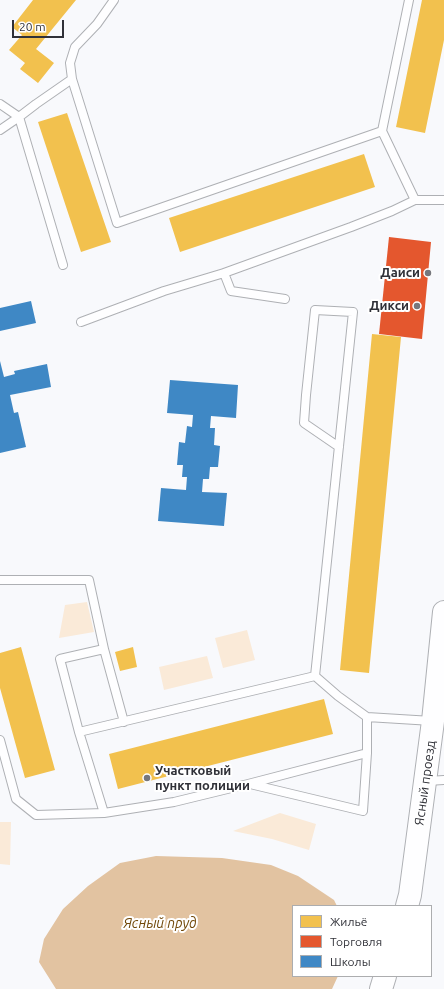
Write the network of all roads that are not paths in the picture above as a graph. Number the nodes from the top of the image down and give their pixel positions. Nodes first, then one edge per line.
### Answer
1 (114, 0) edge
2 (408, 0) edge
3 (72, 79) junction
4 (0, 104) edge
5 (20, 117) junction
6 (0, 130) edge
7 (382, 131) junction
8 (415, 200) junction
9 (444, 200) edge
10 (63, 265) dead end
11 (224, 273) junction
12 (284, 299) dead end
13 (82, 322) dead end
14 (339, 447) junction
15 (0, 580) edge
16 (444, 612) edge
17 (104, 649) junction
18 (315, 676) junction
19 (439, 715) edge
20 (367, 717) junction
21 (124, 722) junction
22 (79, 732) junction
23 (0, 740) edge
24 (367, 753) junction
25 (4, 769) edge
26 (435, 781) edge
27 (248, 784) junction
28 (104, 812) junction
29 (407, 905) edge
30 (385, 977) edge
31 (381, 989) edge

1 - 3 lane
2 - 7 lane
3 - 5 lane
3 - 7 lane
4 - 5 lane
5 - 6 lane
5 - 10 lane
7 - 8 lane
8 - 9 lane
8 - 11 lane
11 - 12 lane
11 - 13 lane
14 - 14 lane
14 - 18 lane
15 - 17 lane
16 - 19 street, Ясный проезд
17 - 21 lane
17 - 22 lane
18 - 20 lane
18 - 21 lane
19 - 20 lane
19 - 26 street, Ясный проезд
20 - 24 lane
21 - 22 lane
22 - 28 lane
23 - 25 lane
24 - 27 lane
24 - 27 lane
25 - 28 lane
26 - 29 street, Ясный проезд
27 - 28 lane
30 - 31 street

